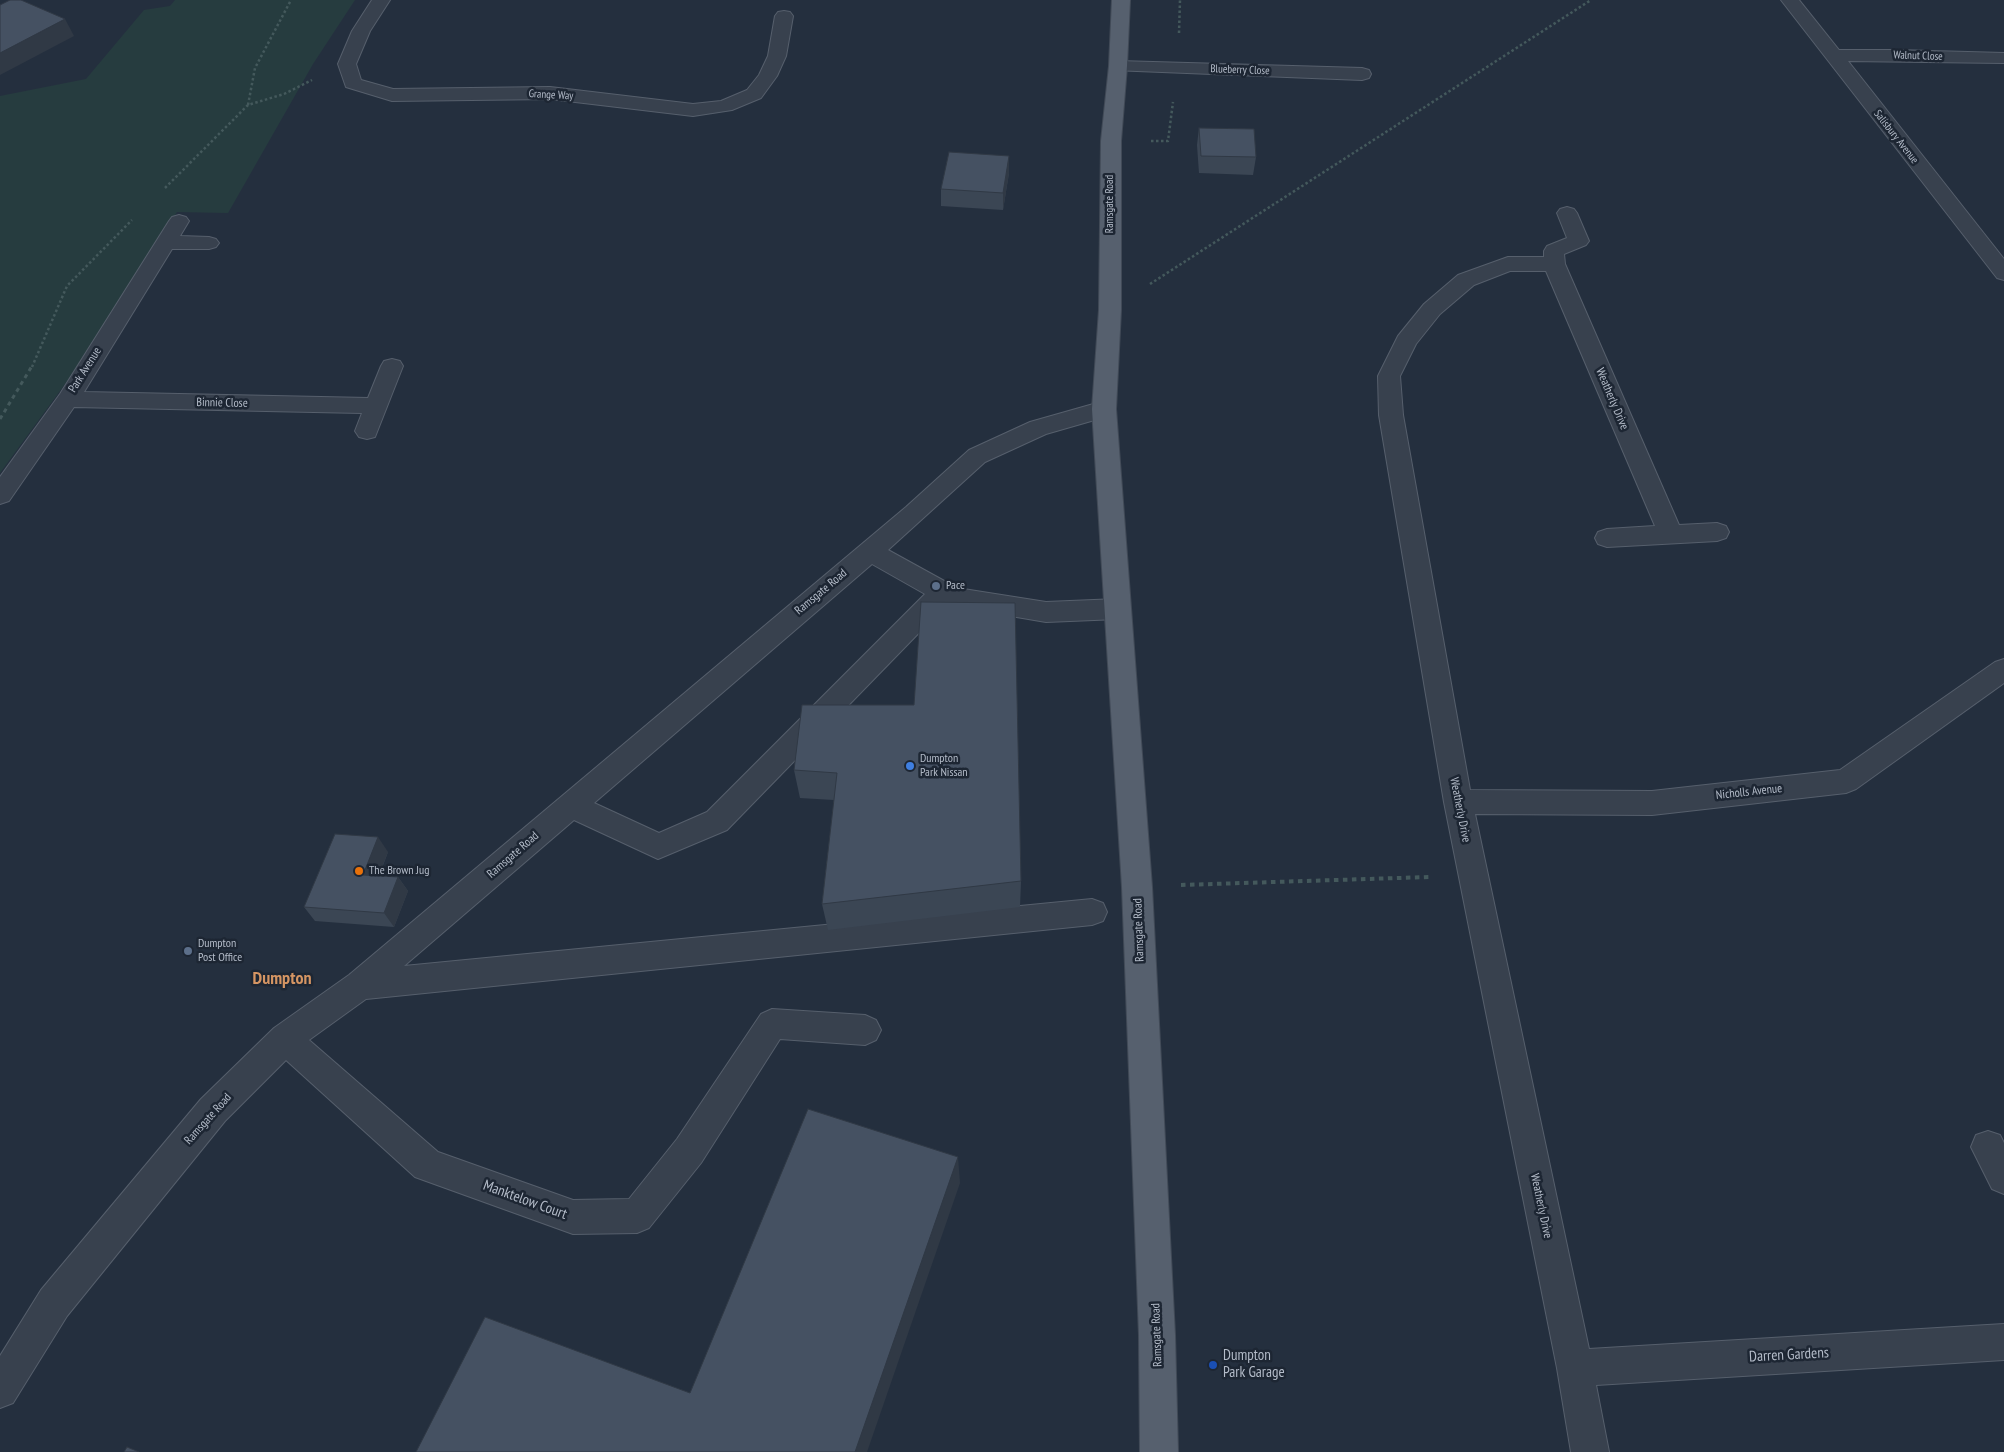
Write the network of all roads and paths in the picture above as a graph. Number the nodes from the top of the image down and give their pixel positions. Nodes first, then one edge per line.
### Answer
1 (291, 0) edge
2 (381, 0) edge
3 (1121, 0) edge
4 (1591, 0) edge
5 (1790, 0) edge
6 (784, 16) dead end
7 (1833, 56) junction
8 (2004, 58) edge
9 (1118, 66) junction
10 (1365, 74) dead end
11 (248, 105) dead end
12 (1566, 213) dead end
13 (179, 220) dead end
14 (165, 242) junction
15 (209, 243) dead end
16 (1554, 264) junction
17 (2004, 272) edge
18 (1110, 310) junction
19 (392, 366) dead end
20 (68, 399) junction
21 (377, 406) junction
22 (1104, 409) junction
23 (367, 431) dead end
24 (0, 495) edge
25 (1717, 532) dead end
26 (1671, 534) junction
27 (1606, 538) dead end
28 (870, 551) junction
29 (943, 592) junction
30 (1118, 609) junction
31 (2004, 669) edge
32 (1458, 802) junction
33 (571, 805) junction
34 (1472, 876) junction
35 (1137, 887) junction
36 (1092, 912) dead end
37 (360, 985) junction
38 (865, 1030) dead end
39 (285, 1039) junction
40 (1988, 1147) dead end
41 (2004, 1177) edge
42 (2004, 1342) edge
43 (1575, 1368) junction
44 (0, 1390) edge
45 (1160, 1452) edge
46 (1590, 1452) edge

1 - 11 path
2 - 6 street, Grange Way
3 - 9 main road, Ramsgate Road
4 - 18 path
5 - 7 street, Salisbury Avenue
7 - 8 street, Walnut Close
7 - 17 street, Salisbury Avenue
9 - 10 street, Blueberry Close
9 - 18 main road, Ramsgate Road
12 - 16 street
13 - 14 street, Park Avenue
14 - 15 street
14 - 20 street, Park Avenue
16 - 26 street, Weatherly Drive
16 - 32 street, Weatherly Drive
18 - 22 main road, Ramsgate Road
19 - 21 street
20 - 21 street, Binnie Close
20 - 24 street, Park Avenue
21 - 23 street
22 - 28 street, Ramsgate Road
22 - 30 main road, Ramsgate Road
25 - 26 street
26 - 27 street
28 - 29 street
28 - 33 street, Ramsgate Road
29 - 30 street
29 - 33 street
30 - 35 main road, Ramsgate Road
31 - 32 street, Nicholls Avenue
32 - 34 street, Weatherly Drive
33 - 37 street, Ramsgate Road
34 - 35 path
34 - 43 street, Weatherly Drive
35 - 45 main road, Ramsgate Road
36 - 37 street
37 - 39 street, Ramsgate Road
38 - 39 street, Manktelow Court
39 - 44 street, Ramsgate Road
40 - 41 street
42 - 43 street, Darren Gardens
43 - 46 street, Weatherly Drive

